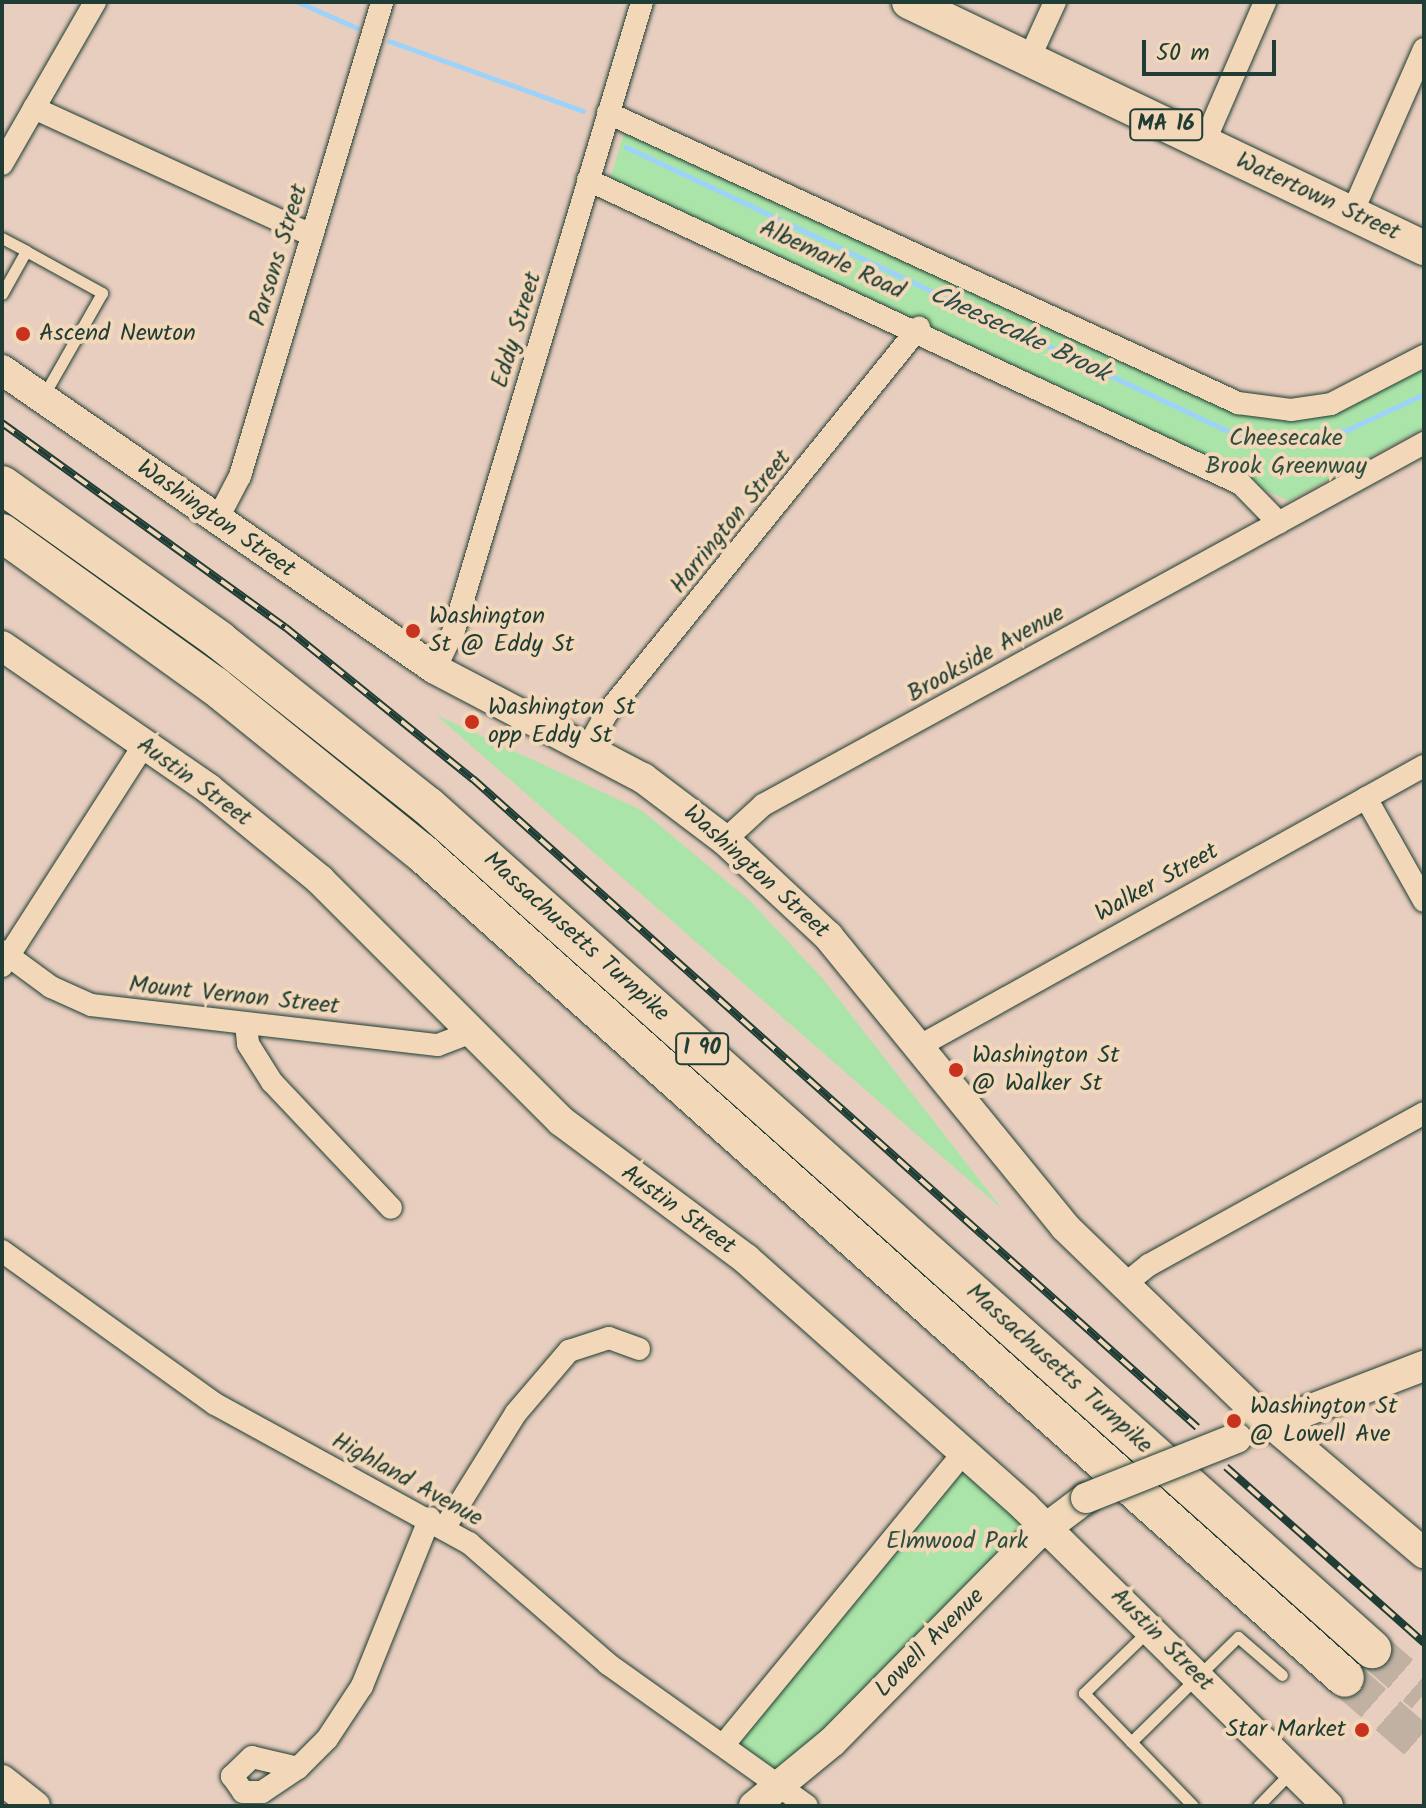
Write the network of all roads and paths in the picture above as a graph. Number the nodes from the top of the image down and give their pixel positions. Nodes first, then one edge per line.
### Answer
1 (95, 2) edge
2 (382, 2) edge
3 (642, 2) edge
4 (909, 2) edge
5 (1055, 2) edge
6 (1265, 2) edge
7 (1424, 49) edge
8 (1029, 59) junction
9 (34, 108) junction
10 (608, 113) junction
11 (9, 136) edge
12 (1204, 143) junction
13 (2, 164) edge
14 (588, 180) junction
15 (1352, 213) junction
16 (312, 235) junction
17 (2, 238) edge
18 (1424, 248) edge
19 (26, 251) junction
20 (2, 294) edge
21 (919, 328) junction
22 (1424, 356) edge
23 (2, 370) edge
24 (42, 398) junction
25 (1424, 443) edge
26 (2, 485) edge
27 (217, 520) junction
28 (1279, 523) junction
29 (2, 533) edge
30 (2, 646) edge
31 (435, 669) junction
32 (144, 745) junction
33 (586, 750) junction
34 (1424, 766) edge
35 (1366, 798) junction
36 (725, 840) junction
37 (1424, 901) edge
38 (4, 958) edge
39 (246, 1024) junction
40 (474, 1031) junction
41 (916, 1048) junction
42 (1424, 1113) edge
43 (391, 1208) dead end
44 (2, 1251) edge
45 (1124, 1285) junction
46 (639, 1349) dead end
47 (1424, 1366) edge
48 (1272, 1425) junction
49 (964, 1452) junction
50 (437, 1522) junction
51 (1046, 1527) junction
52 (1424, 1553) edge
53 (1151, 1629) junction
54 (1372, 1649) tunnel mouth
55 (1282, 1675) dead end
56 (1199, 1677) junction
57 (1345, 1678) tunnel mouth
58 (1131, 1742) junction
59 (725, 1743) junction
60 (298, 1768) dead end
61 (1292, 1770) junction
62 (2, 1780) edge
63 (783, 1785) junction
64 (35, 1806) edge
65 (754, 1806) edge
66 (807, 1806) edge
67 (1193, 1806) edge
68 (1258, 1806) edge
69 (1328, 1806) edge

1 - 9 street
2 - 16 street, Parsons Street
3 - 10 street, Eddy Street
4 - 8 main road, Watertown Street / MA 16
5 - 8 street
6 - 12 street
7 - 15 street
8 - 12 main road, Watertown Street / MA 16
9 - 11 street
9 - 16 street
10 - 14 street, Eddy Street
10 - 22 street, Albemarle Road
11 - 13 street
12 - 15 main road, Watertown Street / MA 16
14 - 21 street, Albemarle Road
14 - 31 street, Eddy Street
15 - 18 main road, Watertown Street / MA 16
16 - 27 street, Parsons Street
17 - 19 lane
19 - 20 lane
19 - 24 lane
21 - 28 street, Albemarle Road
21 - 33 street, Harrington Street
23 - 24 main road, Washington Street
24 - 27 main road, Washington Street
25 - 28 street
26 - 54 highway, Massachusetts Turnpike / I 90
27 - 31 main road, Washington Street
28 - 36 street, Brookside Avenue
29 - 57 highway, Massachusetts Turnpike / I 90
30 - 32 main road, Austin Street
31 - 33 main road, Washington Street
32 - 38 street
32 - 40 main road, Austin Street
33 - 36 main road, Washington Street
34 - 35 street, Walker Street
35 - 37 street
35 - 41 street, Walker Street
36 - 41 main road, Washington Street
38 - 39 street, Mount Vernon Street
39 - 40 street, Mount Vernon Street
39 - 43 street
40 - 49 main road, Austin Street
41 - 45 main road, Washington Street
42 - 45 street
44 - 50 street, Highland Avenue
45 - 48 main road, Washington Street
46 - 50 street
47 - 48 main road, Lowell Avenue
48 - 51 main road, Lowell Avenue, bridge
48 - 52 main road, Washington Street
49 - 51 main road, Austin Street
49 - 59 street
50 - 59 street, Highland Avenue
50 - 60 street
51 - 53 main road, Austin Street
51 - 63 main road, Lowell Avenue
53 - 56 main road, Austin Street
53 - 58 lane
55 - 56 lane
56 - 58 lane
56 - 61 main road, Austin Street
58 - 67 lane
59 - 63 street, Highland Avenue
61 - 68 lane
61 - 69 main road, Austin Street
62 - 64 main road
63 - 65 main road, Lowell Avenue
63 - 66 street, Highland Avenue

